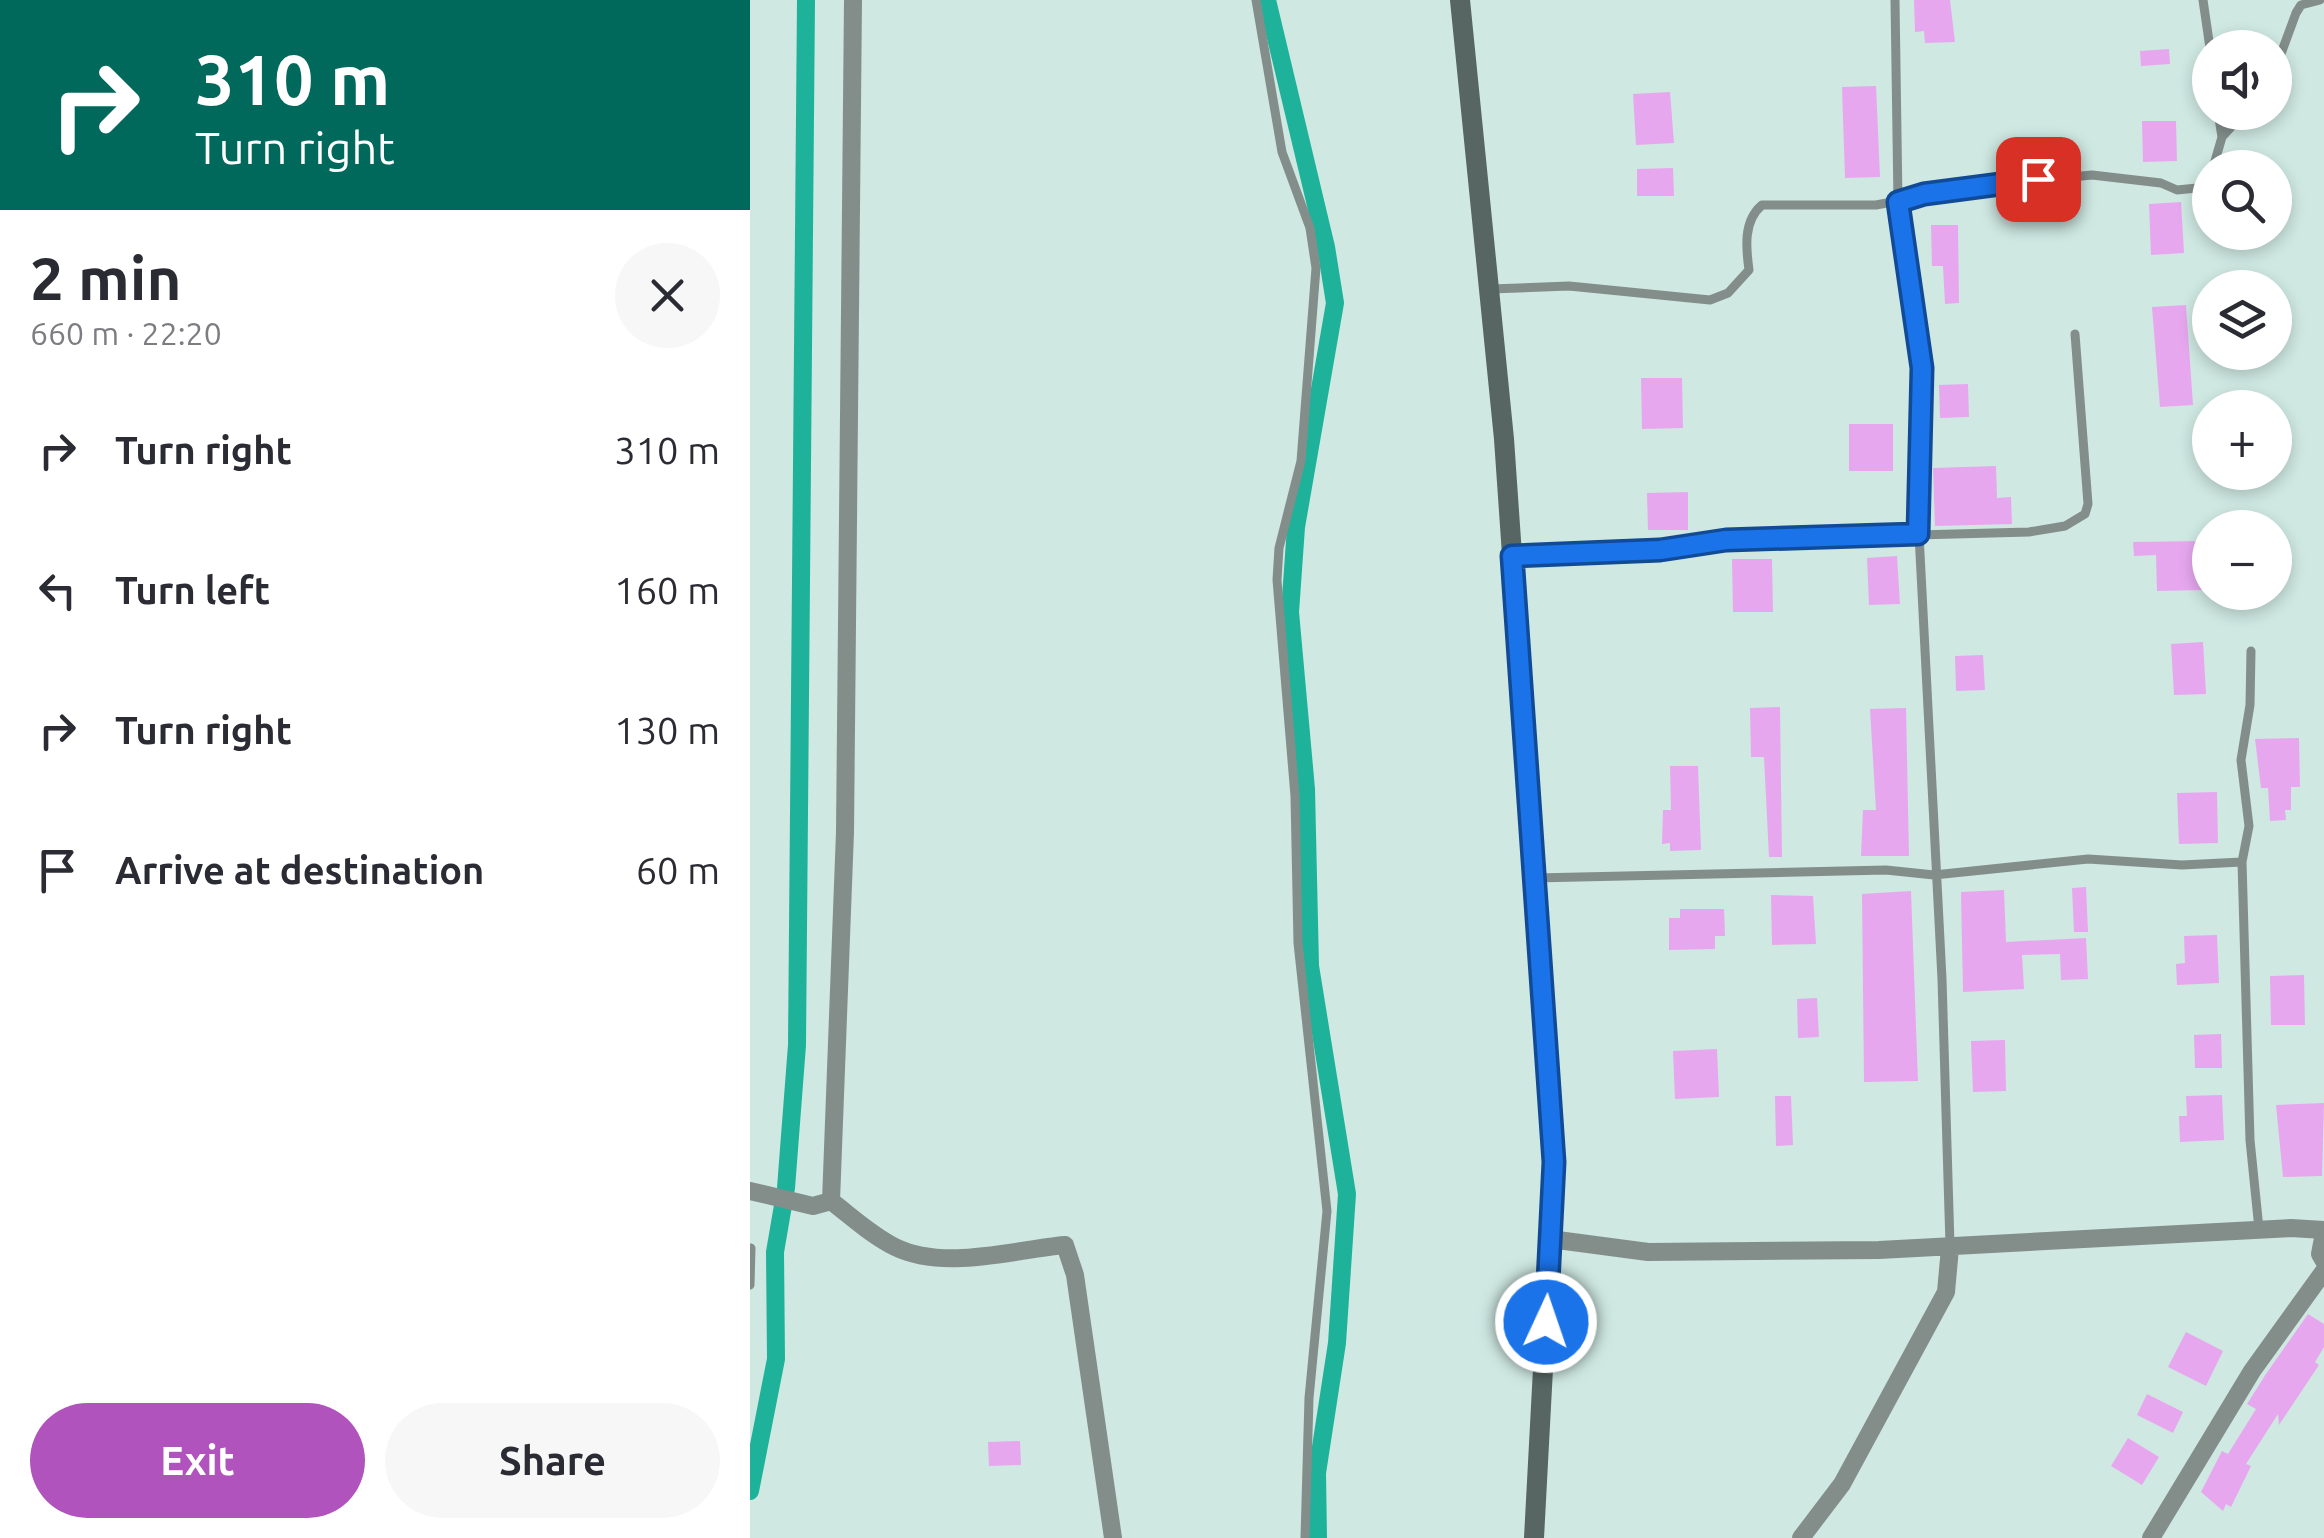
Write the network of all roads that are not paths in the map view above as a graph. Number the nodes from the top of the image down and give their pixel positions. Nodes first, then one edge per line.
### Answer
1 (852, 0) edge
2 (1256, 0) edge
3 (1460, 0) edge
4 (1896, 0) edge
5 (2203, 0) edge
6 (2320, 0) edge
7 (2207, 30) edge
8 (2290, 30) edge
9 (2221, 130) edge
10 (2228, 130) edge
11 (2222, 137) junction
12 (2218, 150) edge
13 (2192, 188) edge
14 (1898, 202) junction
15 (1489, 289) junction
16 (2075, 334) dead end
17 (1918, 534) junction
18 (1512, 556) junction
19 (2250, 651) dead end
20 (2242, 862) junction
21 (1934, 875) junction
22 (1534, 878) junction
23 (750, 1191) edge
24 (831, 1201) junction
25 (2259, 1230) junction
26 (2324, 1232) edge
27 (1550, 1239) junction
28 (751, 1248) edge
29 (1950, 1248) junction
30 (2324, 1261) edge
31 (2324, 1271) edge
32 (750, 1285) edge
33 (1114, 1538) edge
34 (1305, 1538) edge
35 (1534, 1538) edge
36 (1801, 1538) edge
37 (2151, 1538) edge

1 - 24 street
2 - 34 lane
3 - 15 main road
4 - 14 lane
5 - 7 lane
6 - 8 lane
9 - 11 lane
10 - 11 lane
11 - 12 lane
13 - 14 lane
14 - 15 lane
14 - 17 lane
15 - 18 main road
16 - 17 lane
17 - 18 lane
17 - 21 lane
18 - 22 main road
19 - 20 lane
20 - 21 lane
20 - 25 lane
21 - 22 lane
21 - 29 lane
22 - 27 main road
23 - 24 street
24 - 33 street
25 - 26 street
25 - 29 street
26 - 30 street
27 - 29 street
27 - 35 main road
28 - 32 lane
29 - 36 street
31 - 37 street

